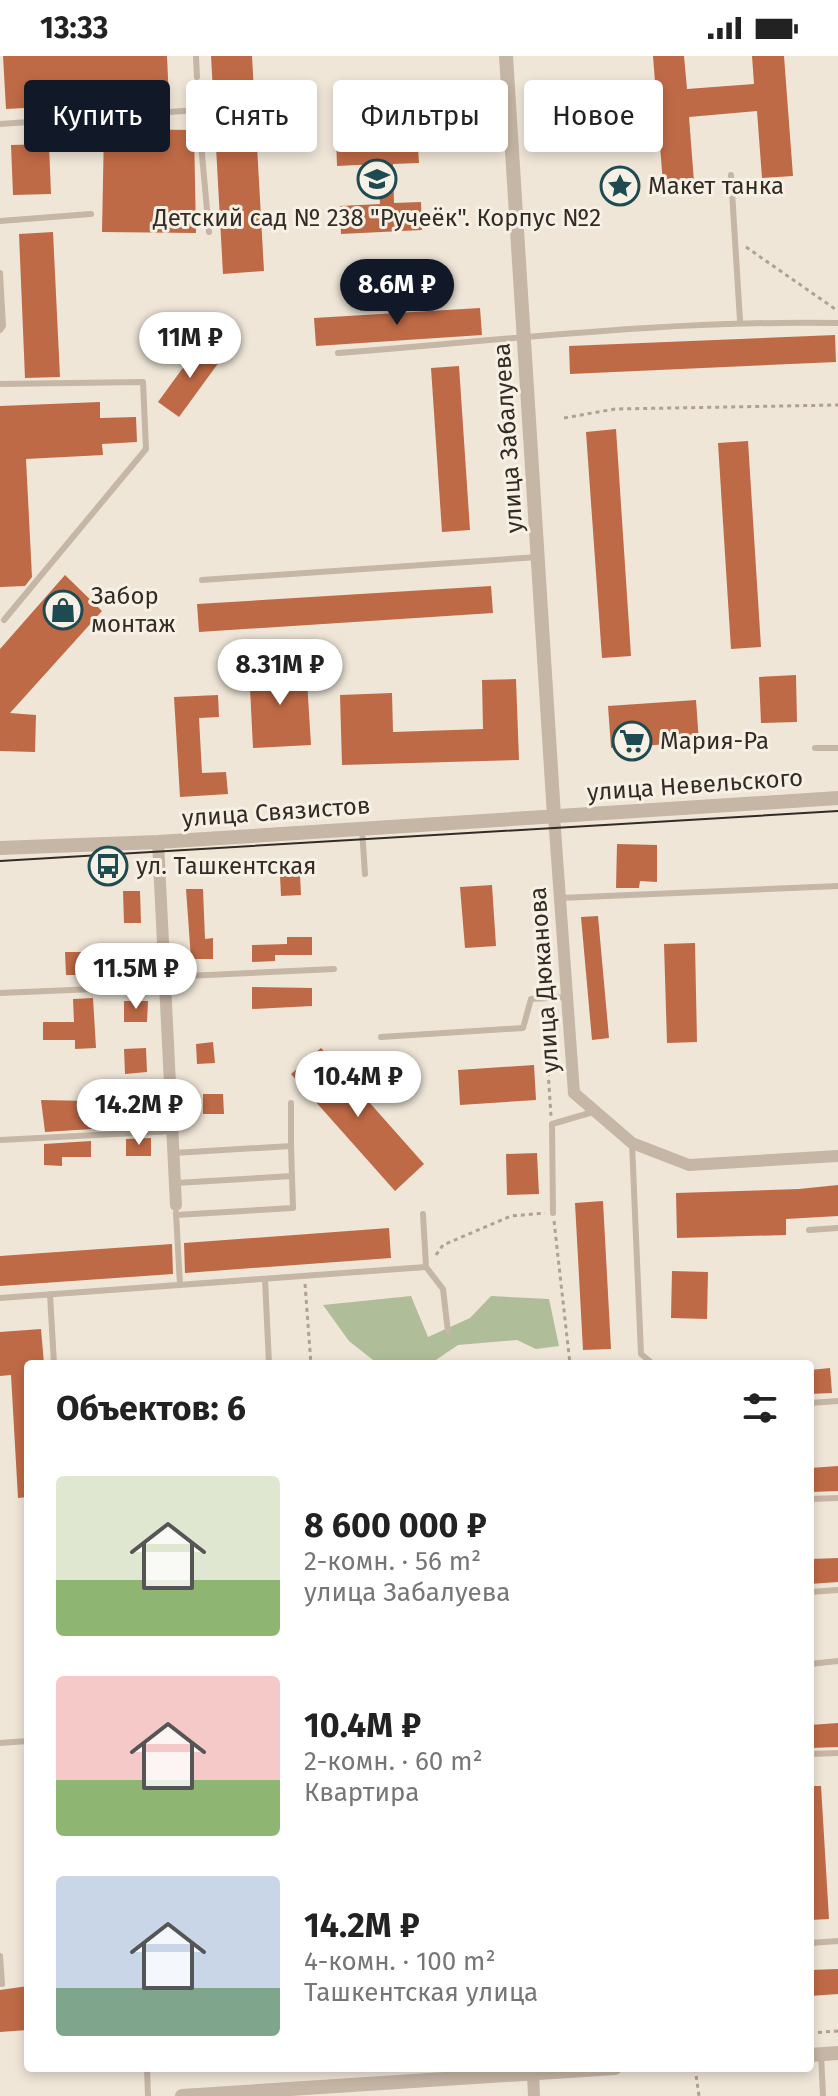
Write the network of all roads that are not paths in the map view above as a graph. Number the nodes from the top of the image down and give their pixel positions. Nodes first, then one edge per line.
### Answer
1 (196, 56) edge
2 (506, 56) edge
3 (197, 77) dead end
4 (510, 115) joint
5 (0, 124) edge
6 (731, 175) dead end
7 (91, 214) dead end
8 (0, 221) edge
9 (209, 232) dead end
10 (0, 273) edge
11 (740, 321) junction
12 (838, 323) edge
13 (0, 330) edge
14 (524, 335) junction
15 (338, 353) dead end
16 (0, 384) edge
17 (538, 557) junction
18 (202, 580) dead end
19 (4, 620) dead end
20 (815, 748) dead end
21 (838, 748) edge
22 (838, 798) edge
23 (554, 816) junction
24 (362, 829) junction
25 (158, 842) junction
26 (0, 848) edge
27 (365, 874) dead end
28 (838, 886) edge
29 (560, 898) junction
30 (334, 969) dead end
31 (165, 981) junction
32 (0, 993) edge
33 (567, 997) junction
34 (381, 1037) dead end
35 (291, 1103) dead end
36 (593, 1112) junction
37 (174, 1131) junction
38 (0, 1140) edge
39 (632, 1143) junction
40 (291, 1146) junction
41 (174, 1153) junction
42 (838, 1156) edge
43 (292, 1176) junction
44 (175, 1183) junction
45 (176, 1210) junction
46 (553, 1213) road end
47 (423, 1214) dead end
48 (838, 1228) edge
49 (809, 1230) dead end
50 (426, 1267) junction
51 (265, 1279) junction
52 (180, 1285) junction
53 (50, 1294) junction
54 (0, 1298) edge
55 (448, 1332) dead end
56 (54, 1360) edge
57 (269, 1360) edge
58 (648, 1360) edge
59 (838, 1401) edge
60 (814, 1403) edge
61 (838, 1498) edge
62 (814, 1499) edge
63 (838, 1590) edge
64 (814, 1592) edge
65 (838, 1661) edge
66 (814, 1664) edge
67 (24, 1741) edge
68 (0, 1743) edge
69 (838, 1753) edge
70 (814, 1754) edge
71 (838, 1941) edge
72 (814, 1943) edge
73 (0, 1956) edge
74 (2, 1984) edge
75 (838, 2053) edge
76 (816, 2054) edge
77 (147, 2072) edge
78 (560, 2072) edge
79 (433, 2074) edge
80 (533, 2074) junction
81 (285, 2093) edge
82 (148, 2096) edge
83 (182, 2096) edge
84 (534, 2096) edge
85 (823, 2096) edge

1 - 3 lane
2 - 4 street, улица Забалуева
4 - 14 street, улица Забалуева
5 - 9 lane
6 - 11 lane
7 - 8 lane
10 - 13 lane
11 - 12 lane
11 - 14 lane
14 - 15 lane
14 - 17 street, улица Забалуева
16 - 19 lane
17 - 18 lane
17 - 23 street, улица Забалуева
20 - 21 lane
22 - 23 street, улица Невельского
23 - 24 street, улица Связистов
23 - 29 street, улица Дюканова
24 - 25 street, улица Связистов
24 - 27 lane
25 - 26 street, улица Связистов
25 - 31 street
28 - 29 lane
29 - 33 street, улица Дюканова
30 - 31 lane
31 - 32 lane
31 - 37 street
33 - 34 lane
33 - 36 street, улица Дюканова
35 - 40 lane
36 - 39 street, улица Дюканова
36 - 46 lane
37 - 38 lane
37 - 41 street
39 - 42 street, улица Дюканова
39 - 58 lane
40 - 41 lane
40 - 43 lane
41 - 44 street
43 - 44 lane
43 - 45 lane
44 - 45 street
45 - 52 lane
47 - 50 lane
48 - 49 lane
50 - 51 lane
50 - 55 lane
51 - 52 lane
51 - 57 lane
52 - 53 lane
53 - 54 lane
53 - 56 lane
59 - 60 lane
61 - 62 lane
63 - 64 lane
65 - 66 lane
67 - 68 lane
69 - 70 lane
71 - 72 lane
73 - 74 lane
75 - 76 street
76 - 85 lane
77 - 82 lane
78 - 80 street
79 - 80 street
79 - 81 street
80 - 84 street
81 - 83 street

